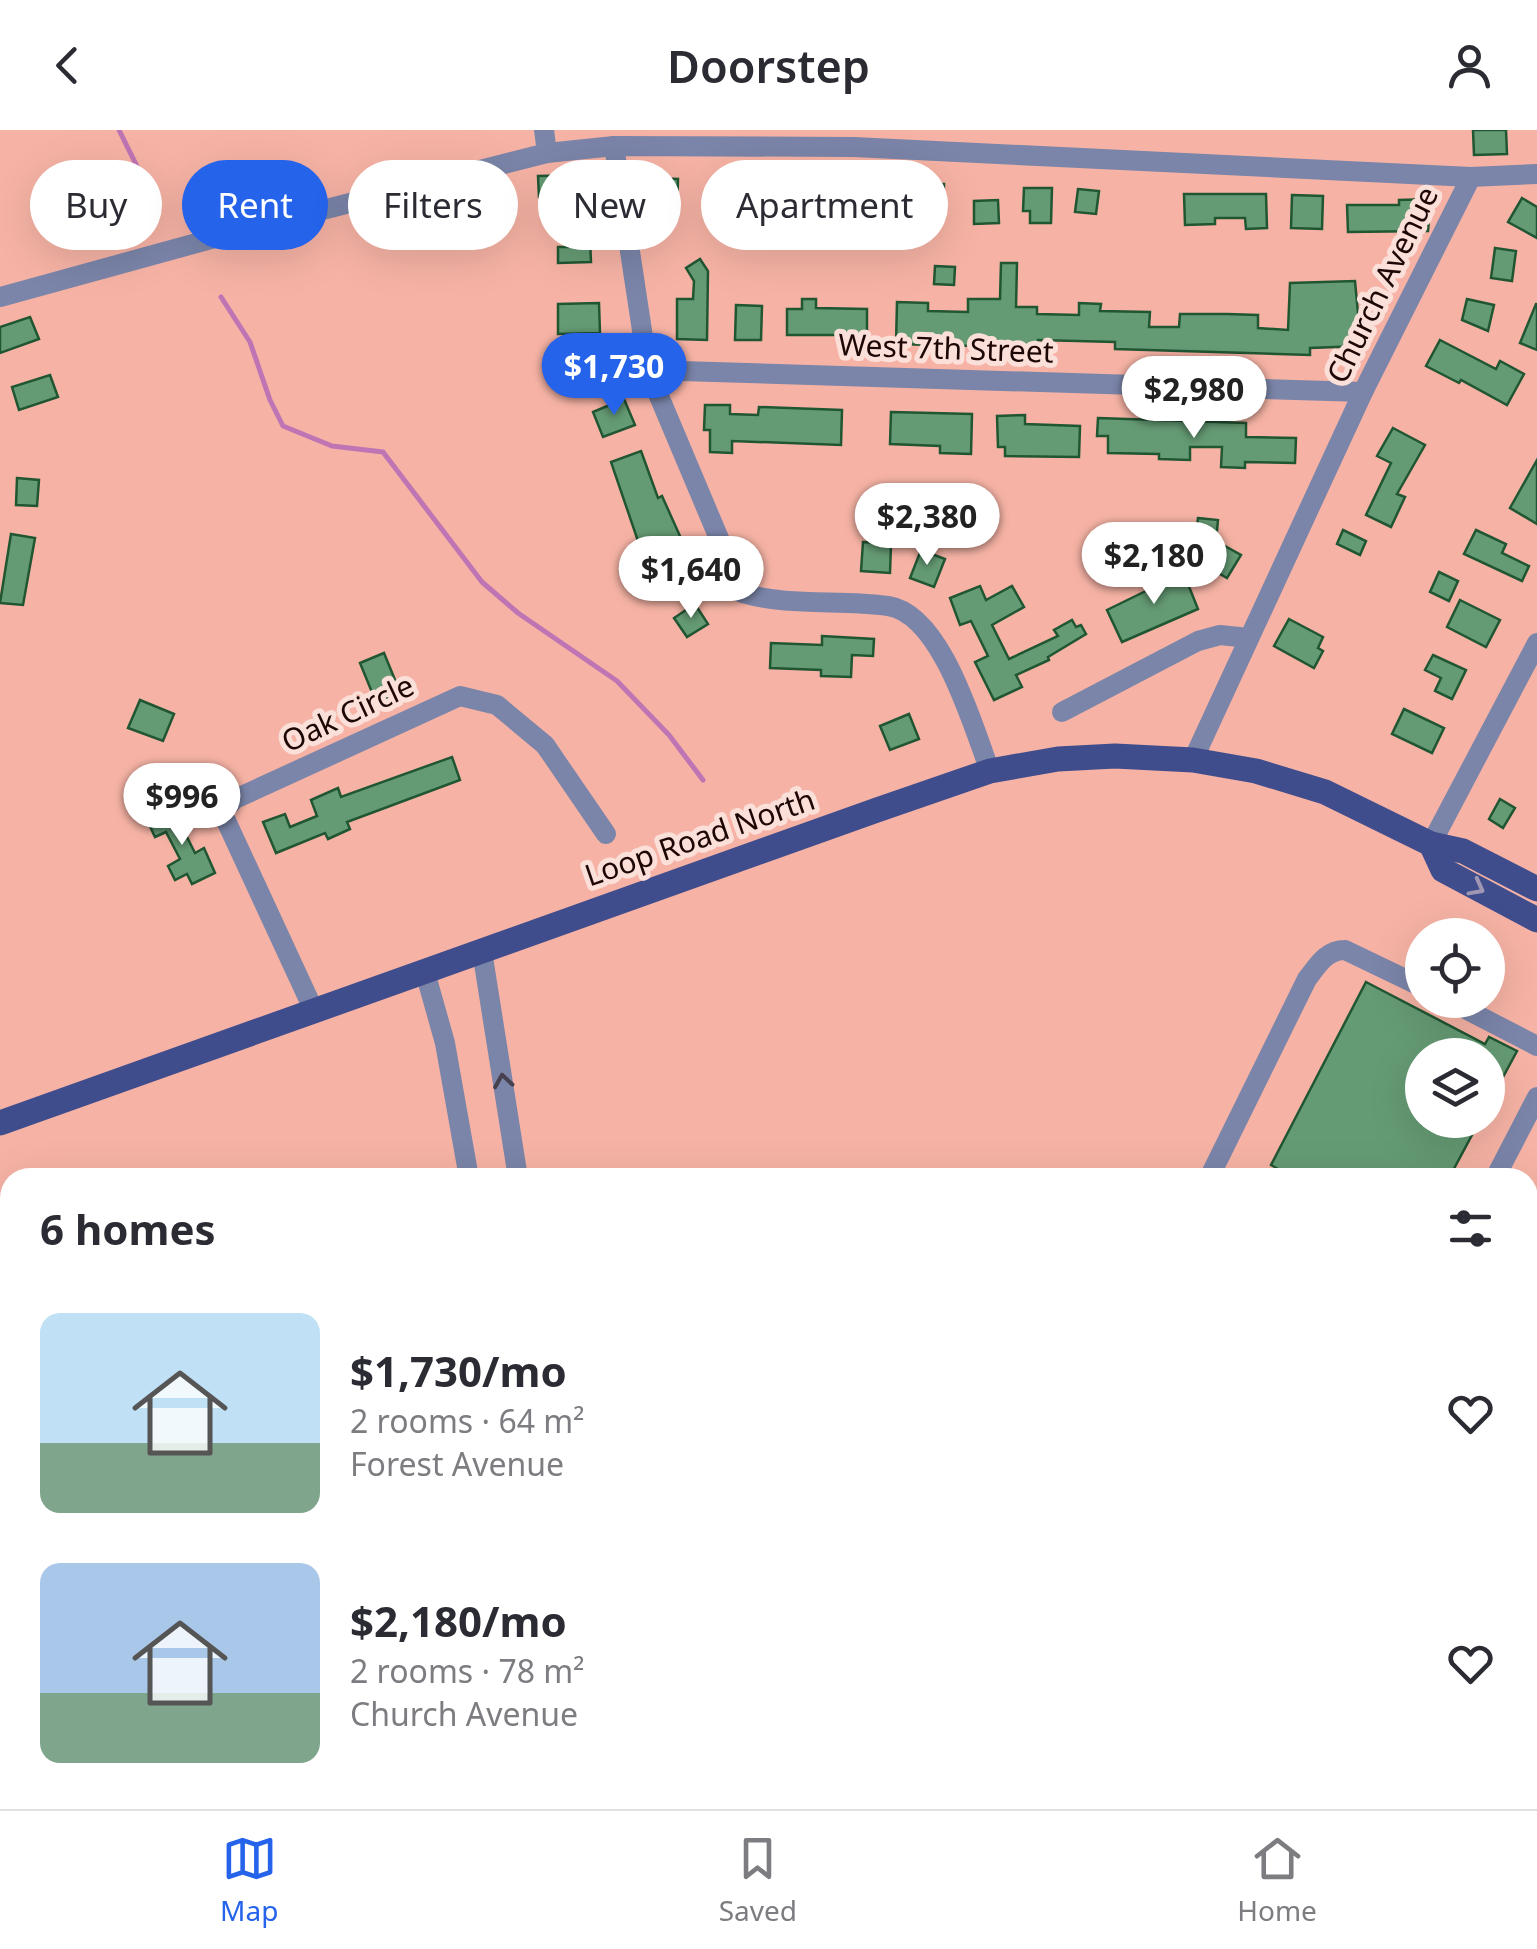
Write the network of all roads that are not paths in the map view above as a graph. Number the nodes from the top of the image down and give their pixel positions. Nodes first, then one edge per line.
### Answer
1 (544, 130) edge
2 (730, 138) edge
3 (854, 138) edge
4 (614, 146) junction
5 (547, 153) junction
6 (1535, 168) edge
7 (1471, 176) junction
8 (0, 298) edge
9 (648, 370) junction
10 (1363, 392) junction
11 (1249, 638) junction
12 (1537, 642) edge
13 (1062, 712) dead end
14 (1192, 760) junction
15 (990, 771) junction
16 (606, 834) dead end
17 (1431, 844) junction
18 (1537, 889) edge
19 (1537, 920) edge
20 (482, 951) junction
21 (425, 972) junction
22 (1405, 978) edge
23 (315, 1013) junction
24 (1483, 1018) edge
25 (1537, 1046) edge
26 (1537, 1097) edge
27 (0, 1123) edge
28 (467, 1168) edge
29 (516, 1168) edge
30 (1214, 1168) edge
31 (1500, 1168) edge

1 - 5 street
2 - 3 street
2 - 4 street
3 - 7 street
4 - 5 street
4 - 9 street
5 - 8 street
6 - 7 street
7 - 10 street, Church Avenue
9 - 10 street, West 7th Street
9 - 15 street
10 - 11 street, Church Avenue
11 - 13 street
11 - 14 street, Church Avenue
12 - 17 street
14 - 15 main road, Loop Road North
14 - 17 main road, Loop Road North
15 - 20 main road, Loop Road North
16 - 23 street, Oak Circle
17 - 18 main road, Loop Road North
17 -> 19 main road, Loop Road North
20 - 21 main road, Loop Road North
29 -> 20 street
21 - 23 main road, Loop Road North
21 - 28 street
22 - 30 street
23 - 27 main road, Loop Road North
24 - 25 street
26 - 31 street

